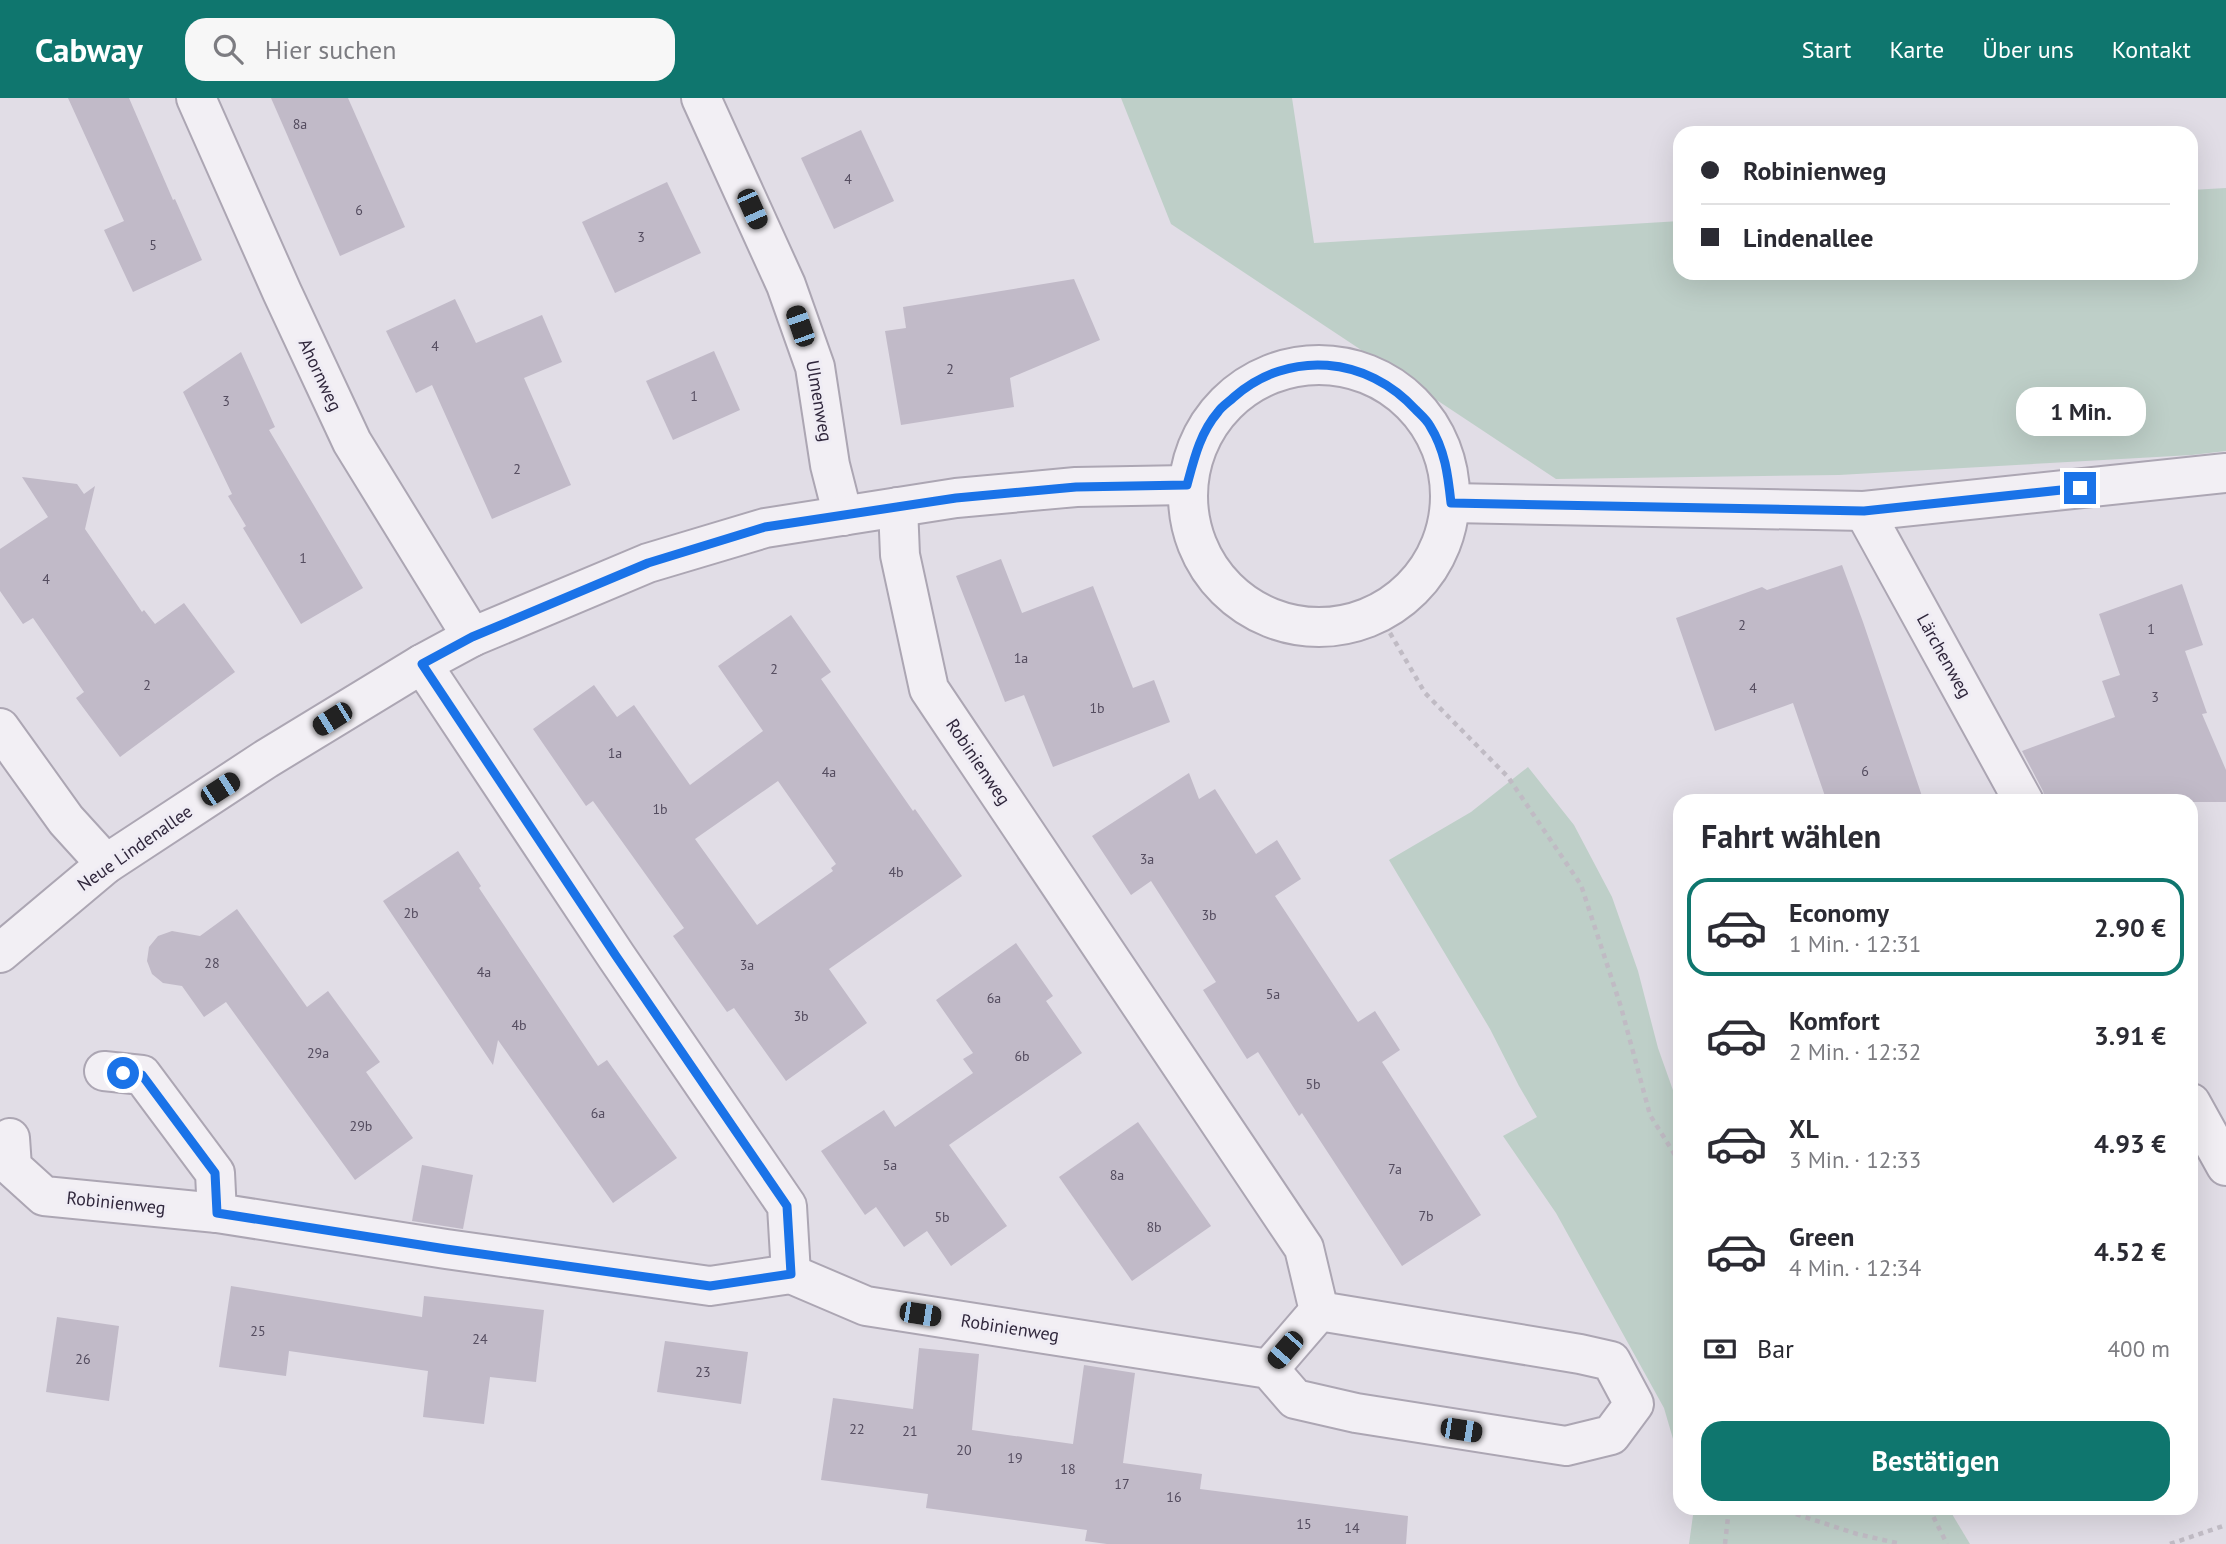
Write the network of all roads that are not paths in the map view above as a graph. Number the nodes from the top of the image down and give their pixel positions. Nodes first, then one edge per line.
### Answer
1 (196, 98) edge
2 (701, 98) edge
3 (2226, 473) edge
4 (1187, 485) junction
5 (1451, 503) junction
6 (898, 507) junction
7 (1864, 511) junction
8 (843, 516) junction
9 (472, 637) junction
10 (422, 664) junction
11 (0, 728) edge
12 (2020, 794) edge
13 (106, 864) junction
14 (0, 953) edge
15 (103, 1071) dead end
16 (2198, 1116) edge
17 (10, 1138) dead end
18 (2226, 1166) edge
19 (217, 1213) junction
20 (791, 1274) junction
21 (1319, 1311) junction
22 (1269, 1369) junction

1 - 9 street, Ahornweg
2 - 8 street, Ulmenweg
3 - 7 street
4 - 5 street
4 - 5 street
4 - 6 street, Neue Lindenallee
5 - 7 street
6 - 8 street, Neue Lindenallee
6 - 21 street, Robinienweg
7 - 12 street, Lärchenweg
8 - 9 street, Neue Lindenallee
9 - 10 street, Neue Lindenallee
10 - 13 street, Neue Lindenallee
10 - 20 street
11 - 13 street
13 - 14 street, Neue Lindenallee
15 - 19 street
16 - 18 street
17 - 19 street, Robinienweg
19 - 20 street, Robinienweg
20 - 22 street, Robinienweg
21 - 22 street
21 - 22 street

